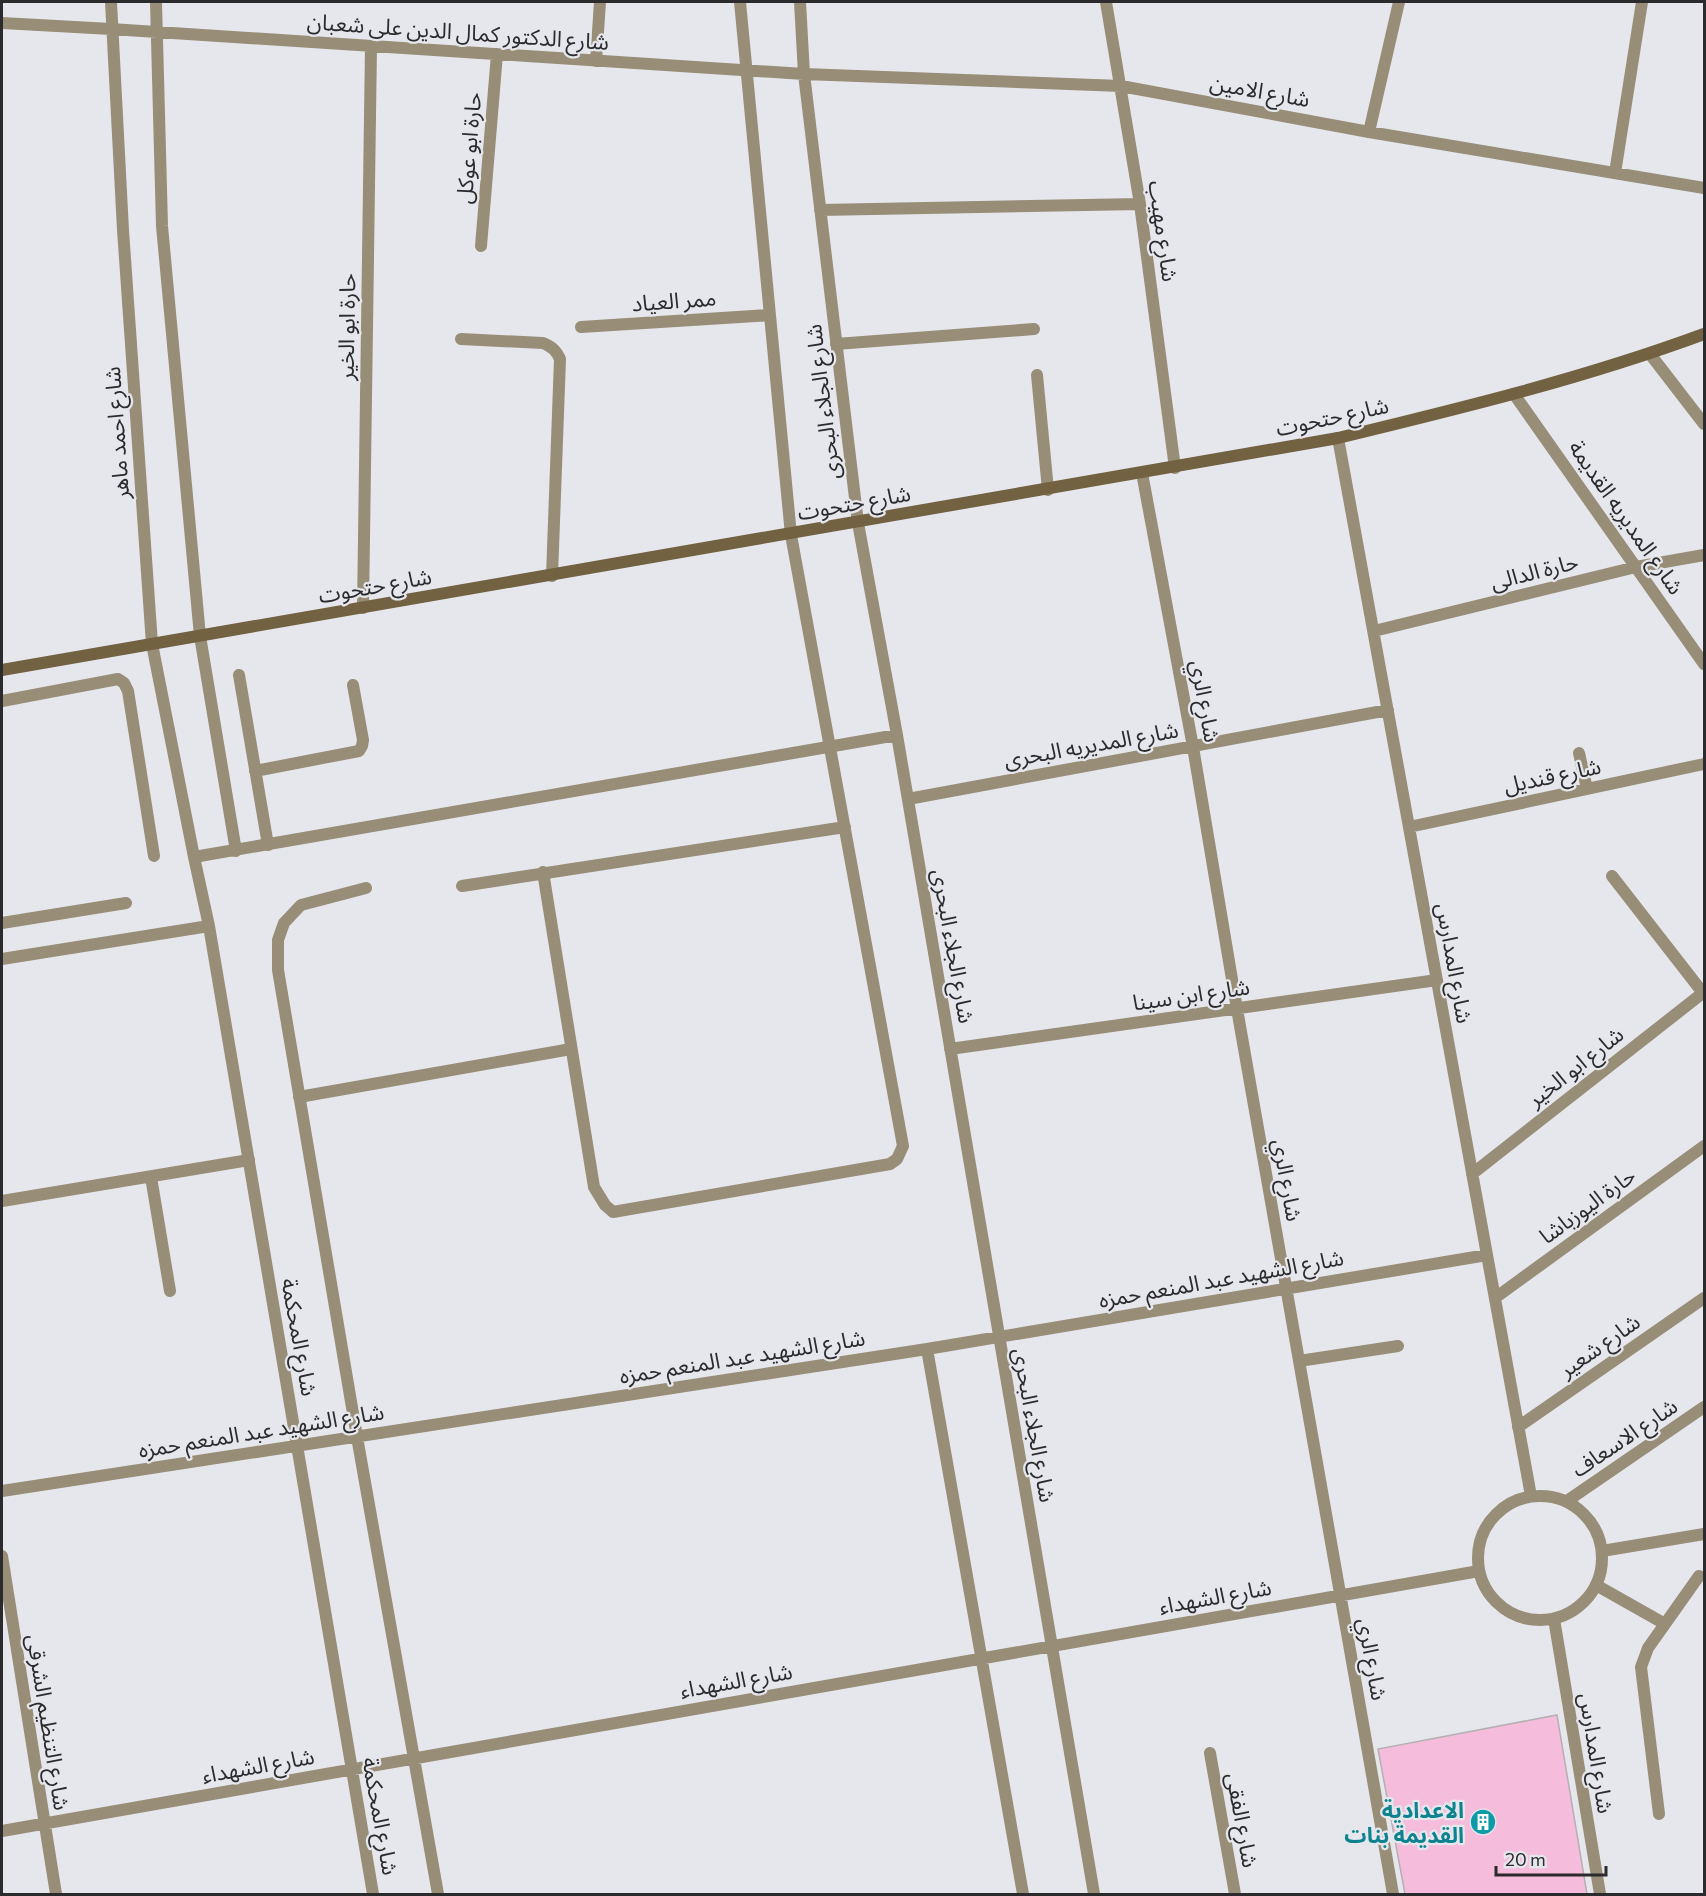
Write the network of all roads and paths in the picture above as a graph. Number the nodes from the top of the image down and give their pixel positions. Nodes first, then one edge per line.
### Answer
1 (111, 2) edge
2 (156, 2) edge
3 (600, 2) edge
4 (740, 2) edge
5 (800, 2) edge
6 (1106, 2) edge
7 (1400, 2) edge
8 (1641, 2) edge
9 (2, 23) edge
10 (111, 29) junction
11 (156, 32) junction
12 (371, 46) junction
13 (497, 54) junction
14 (596, 61) junction
15 (746, 71) junction
16 (804, 74) junction
17 (1121, 86) junction
18 (1369, 132) junction
19 (1615, 173) junction
20 (1704, 188) edge
21 (1140, 204) junction
22 (820, 210) junction
23 (481, 246) dead end
24 (770, 315) junction
25 (581, 327) dead end
26 (1034, 330) dead end
27 (1704, 334) edge
28 (461, 339) dead end
29 (836, 344) junction
30 (1650, 354) junction
31 (1037, 375) dead end
32 (1514, 394) junction
33 (1704, 424) edge
34 (1338, 438) junction
35 (1175, 468) junction
36 (1142, 473) junction
37 (1048, 490) junction
38 (858, 523) junction
39 (791, 535) junction
40 (1704, 555) edge
41 (1636, 567) junction
42 (552, 576) junction
43 (363, 608) junction
44 (1374, 632) junction
45 (200, 636) junction
46 (153, 644) junction
47 (1704, 664) edge
48 (2, 670) edge
49 (239, 675) dead end
50 (353, 685) dead end
51 (2, 700) edge
52 (1388, 710) junction
53 (897, 735) junction
54 (830, 746) junction
55 (1193, 747) junction
56 (1579, 753) dead end
57 (1704, 764) edge
58 (255, 771) junction
59 (1587, 789) junction
60 (908, 800) junction
61 (844, 827) junction
62 (1409, 827) junction
63 (268, 845) junction
64 (236, 851) junction
65 (154, 856) dead end
66 (194, 857) junction
67 (543, 872) junction
68 (1612, 876) dead end
69 (462, 886) dead end
70 (366, 888) dead end
71 (126, 903) dead end
72 (2, 923) edge
73 (210, 926) junction
74 (2, 959) edge
75 (1437, 980) junction
76 (1704, 992) edge
77 (1237, 1009) junction
78 (571, 1049) junction
79 (950, 1049) junction
80 (299, 1097) junction
81 (1704, 1146) edge
82 (249, 1160) junction
83 (1472, 1174) junction
84 (151, 1177) junction
85 (2, 1202) edge
86 (1487, 1255) junction
87 (1286, 1287) junction
88 (170, 1291) dead end
89 (1495, 1298) junction
90 (1704, 1298) edge
91 (998, 1337) junction
92 (1398, 1346) dead end
93 (927, 1349) junction
94 (1299, 1361) junction
95 (1704, 1407) edge
96 (1518, 1427) junction
97 (357, 1437) junction
98 (297, 1446) junction
99 (2, 1491) edge
100 (1531, 1496) junction
101 (1567, 1502) junction
102 (1704, 1534) edge
103 (1602, 1551) junction
104 (2, 1556) edge
105 (1479, 1571) junction
106 (1699, 1576) dead end
107 (1596, 1585) junction
108 (1340, 1596) junction
109 (1554, 1619) junction
110 (1665, 1624) junction
111 (1052, 1646) junction
112 (982, 1658) junction
113 (1210, 1753) dead end
114 (414, 1759) junction
115 (352, 1769) junction
116 (1659, 1814) dead end
117 (44, 1824) junction
118 (2, 1831) edge
119 (56, 1894) edge
120 (373, 1894) edge
121 (438, 1894) edge
122 (1023, 1894) edge
123 (1094, 1894) edge
124 (1235, 1894) edge
125 (1393, 1894) edge
126 (1600, 1894) edge

1 - 10 street, شارع احمد ماهر
2 - 11 street
3 - 14 street
4 - 15 street, شارع الجلاء البحرى
5 - 16 street, شارع الجلاء البحرى
6 - 17 street, شارع مهيب
7 - 18 street
8 - 19 street
9 - 10 street, شارع الدكتور كمال الدين على شعبان
10 - 11 street, شارع الدكتور كمال الدين على شعبان
10 - 46 street, شارع احمد ماهر
11 - 12 street, شارع الدكتور كمال الدين على شعبان
11 - 45 street
12 - 13 street, شارع الدكتور كمال الدين على شعبان
12 - 43 street, حارة ابو الخير
13 - 14 street, شارع الدكتور كمال الدين على شعبان
13 - 23 street, حارة ابو عوكل
14 - 15 street, شارع الدكتور كمال الدين على شعبان
15 - 16 street, شارع الدكتور كمال الدين على شعبان
15 - 24 street, شارع الجلاء البحرى
16 - 17 street, شارع الامين
16 - 22 street, شارع الجلاء البحرى
17 - 18 street, شارع الامين
17 - 21 street, شارع مهيب
18 - 19 street, شارع الامين
19 - 20 street, شارع الامين
21 - 22 street
21 - 35 street, شارع مهيب
22 - 29 street, شارع الجلاء البحرى
24 - 25 street, ممر العياد
24 - 39 street, شارع الجلاء البحرى
26 - 29 street
27 - 30 main road, شارع حتحوت
28 - 42 street
29 - 38 street, شارع الجلاء البحرى
30 - 32 main road, شارع حتحوت
30 - 33 street
31 - 37 street
32 - 34 main road, شارع حتحوت
32 - 41 street, شارع المديريه القديمة
34 - 35 main road, شارع حتحوت
34 - 44 street, شارع المدارس
35 - 36 main road, شارع حتحوت
36 - 37 main road, شارع حتحوت
36 - 55 street, شارع الري
37 - 38 main road, شارع حتحوت
38 - 39 main road, شارع حتحوت
38 - 53 street, شارع الجلاء البحرى
39 - 42 main road, شارع حتحوت
39 - 54 street, شارع الجلاء البحرى
40 - 41 street, حارة الدالى
41 - 44 street, حارة الدالى
41 - 47 street, شارع المديريه القديمة
42 - 43 main road, شارع حتحوت
43 - 45 main road, شارع حتحوت
44 - 52 street, شارع المدارس
45 - 46 main road, شارع حتحوت
45 - 64 street
46 - 48 main road, شارع حتحوت
46 - 66 street, شارع احمد ماهر
49 - 58 street
50 - 58 street
51 - 65 street
52 - 55 street, شارع المديريه البحرى
52 - 62 street, شارع المدارس
53 - 54 street
53 - 60 street, شارع الجلاء البحرى
54 - 61 street, شارع الجلاء البحرى
54 - 63 street
55 - 60 street, شارع المديريه البحرى
55 - 77 street, شارع الري
56 - 59 street
57 - 59 street, شارع قنديل
58 - 63 street
59 - 62 street, شارع قنديل
60 - 79 street, شارع الجلاء البحرى
61 - 67 street
61 - 78 street, شارع الجلاء البحرى
62 - 75 street, شارع المدارس
63 - 64 street
64 - 66 street
66 - 73 street, شارع المحكمة
67 - 69 street
67 - 78 street
68 - 76 street
70 - 80 street
71 - 72 street
73 - 74 street
73 - 82 street, شارع المحكمة
75 - 77 street, شارع ابن سينا
75 - 83 street, شارع المدارس
76 - 83 street, شارع ابو الخير
77 - 79 street, شارع ابن سينا
77 - 87 street, شارع الري
78 - 80 street
79 - 91 street, شارع الجلاء البحرى
80 - 97 street
81 - 89 street, حارة اليوزباشا
82 - 84 street
82 - 98 street, شارع المحكمة
83 - 86 street, شارع المدارس
84 - 85 street
84 - 88 street
86 - 87 street, شارع الشهيد عبد المنعم حمزه
86 - 89 street, شارع المدارس
87 - 91 street, شارع الشهيد عبد المنعم حمزه
87 - 94 street, شارع الري
89 - 96 street, شارع المدارس
90 - 96 street, شارع شعير
91 - 93 street, شارع الشهيد عبد المنعم حمزه
91 - 111 street, شارع الجلاء البحرى
92 - 94 street
93 - 97 street, شارع الشهيد عبد المنعم حمزه
93 - 112 street
94 - 108 street, شارع الري
95 - 101 street, شارع الاسعاف
96 - 100 street, شارع المدارس
97 - 98 street, شارع الشهيد عبد المنعم حمزه
97 - 114 street
98 - 99 street, شارع الشهيد عبد المنعم حمزه
98 - 115 street, شارع المحكمة
100 - 101 street
100 - 105 street
101 - 103 street
102 - 103 street
103 - 107 street
104 - 117 street, شارع التنظيم الشرقى
105 - 108 street, شارع الشهداء
105 - 109 street
106 - 110 street
107 - 109 street
107 - 110 street
108 - 111 street, شارع الشهداء
108 - 125 street, شارع الري
109 - 126 street, شارع المدارس
110 - 116 street
111 - 112 street, شارع الشهداء
111 - 123 street, شارع الجلاء البحرى
112 - 114 street, شارع الشهداء
112 - 122 street
113 - 124 street, شارع الفقى
114 - 115 street, شارع الشهداء
114 - 121 street
115 - 117 street, شارع الشهداء
115 - 120 street, شارع المحكمة
117 - 118 street, شارع الشهداء
117 - 119 street, شارع التنظيم الشرقى

